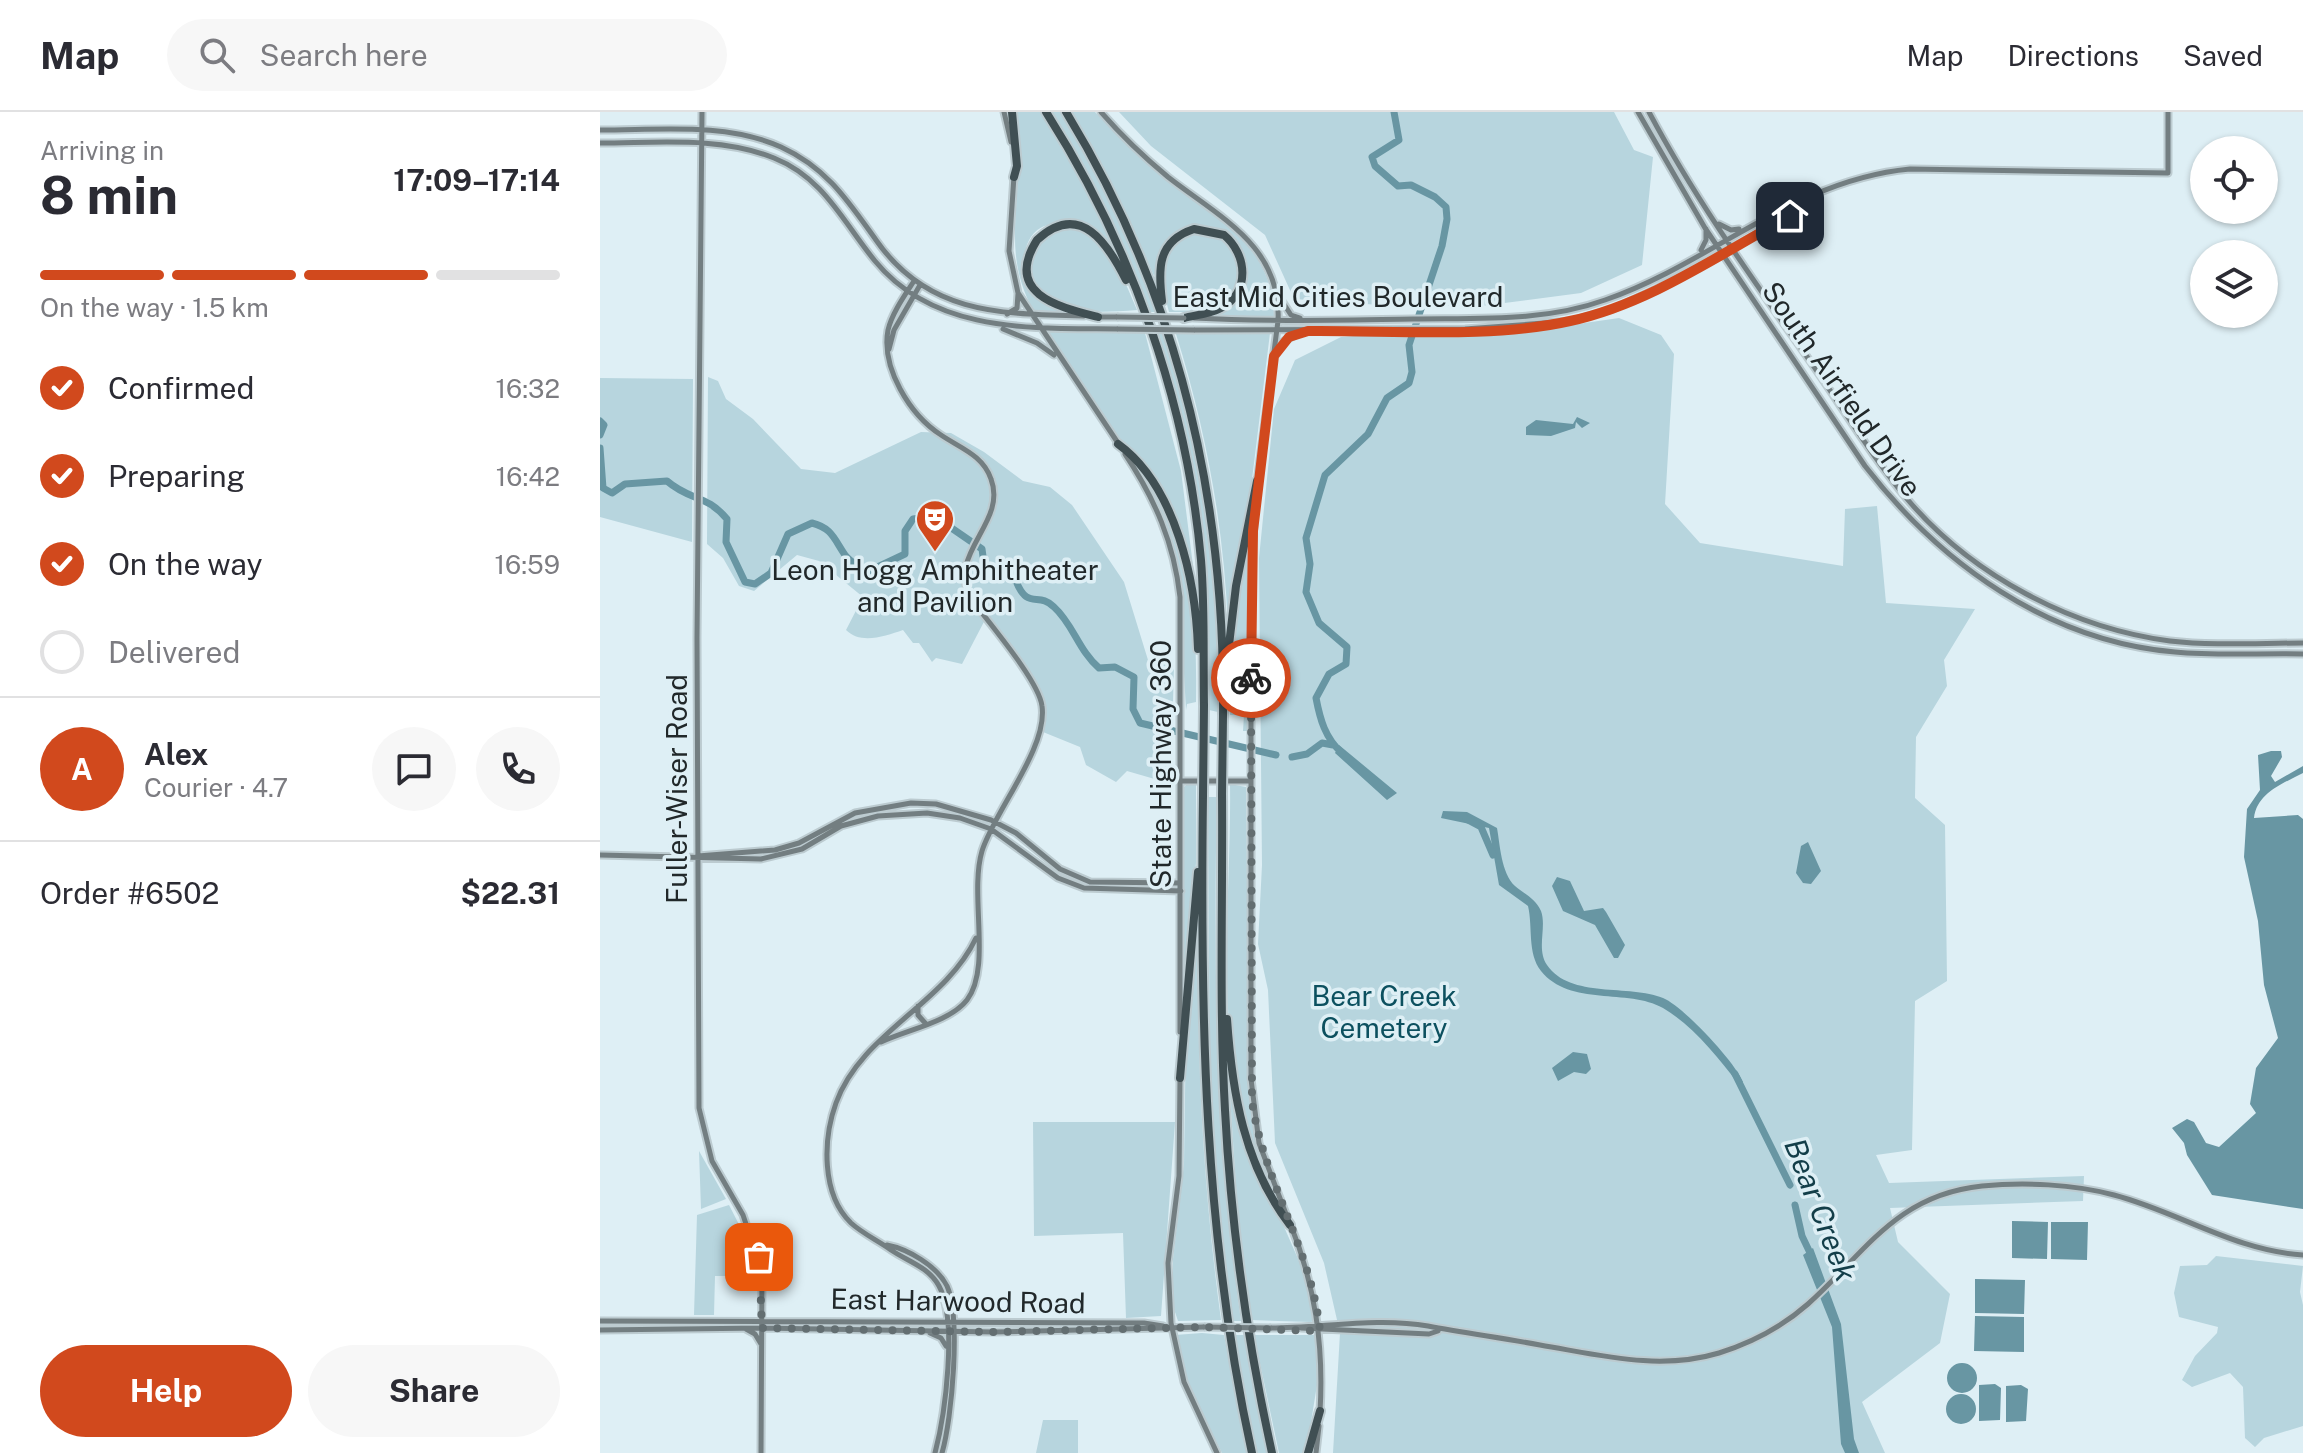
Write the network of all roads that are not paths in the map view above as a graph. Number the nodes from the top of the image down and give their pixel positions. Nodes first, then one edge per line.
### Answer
1 (702, 112) edge
2 (1004, 112) edge
3 (1012, 112) edge
4 (1046, 112) edge
5 (1066, 112) edge
6 (1101, 112) edge
7 (1638, 112) edge
8 (1649, 112) edge
9 (2168, 112) edge
10 (600, 130) edge
11 (702, 130) junction
12 (600, 143) edge
13 (702, 144) junction
14 (1014, 177) junction
15 (1821, 193) junction
16 (1716, 222) junction
17 (1705, 228) junction
18 (1744, 228) junction
19 (1726, 237) junction
20 (1748, 239) junction
21 (1716, 243) junction
22 (1733, 247) junction
23 (1722, 253) junction
24 (1696, 256) junction
25 (1744, 263) junction
26 (1699, 267) junction
27 (1731, 267) junction
28 (914, 281) junction
29 (920, 285) junction
30 (908, 290) junction
31 (1018, 293) junction
32 (914, 294) junction
33 (1278, 294) junction
34 (1143, 308) junction
35 (1164, 314) junction
36 (1005, 315) junction
37 (1031, 316) junction
38 (1098, 317) junction
39 (1184, 318) junction
40 (1278, 321) junction
41 (1325, 321) junction
42 (994, 326) junction
43 (1039, 328) junction
44 (1277, 331) junction
45 (1308, 331) junction
46 (889, 350) junction
47 (1274, 356) junction
48 (1059, 359) junction
49 (1118, 444) junction
50 (1887, 474) junction
51 (1257, 481) junction
52 (1877, 481) junction
53 (2303, 643) edge
54 (2303, 654) edge
55 (1223, 686) junction
56 (1204, 689) junction
57 (1182, 781) junction
58 (1251, 781) junction
59 (1203, 816) junction
60 (995, 822) junction
61 (991, 829) junction
62 (801, 846) junction
63 (1032, 846) junction
64 (1027, 853) junction
65 (600, 855) edge
66 (697, 856) junction
67 (1181, 883) junction
68 (1181, 891) junction
69 (977, 937) junction
70 (1222, 995) junction
71 (918, 1005) junction
72 (926, 1024) junction
73 (881, 1042) junction
74 (1180, 1078) junction
75 (1290, 1225) junction
76 (886, 1245) junction
77 (2303, 1255) edge
78 (762, 1306) junction
79 (952, 1308) junction
80 (762, 1319) junction
81 (783, 1319) junction
82 (825, 1320) junction
83 (600, 1321) edge
84 (950, 1322) junction
85 (973, 1322) junction
86 (1067, 1322) junction
87 (1172, 1327) junction
88 (745, 1328) junction
89 (762, 1328) junction
90 (1320, 1328) junction
91 (824, 1329) junction
92 (600, 1330) edge
93 (1067, 1330) junction
94 (913, 1331) junction
95 (950, 1332) junction
96 (762, 1346) junction
97 (947, 1350) junction
98 (1320, 1411) junction
99 (761, 1453) edge
100 (935, 1453) edge
101 (942, 1453) edge
102 (1217, 1453) edge
103 (1252, 1453) edge
104 (1272, 1453) edge
105 (1308, 1453) edge
106 (1316, 1453) edge

1 - 11 main road, Fuller-Wiser Road
2 - 14 main road, State Highway 360
3 - 14 highway
4 - 34 highway
5 - 35 highway
6 - 33 main road
7 - 17 main road, South Airfield Drive
8 - 16 main road, South Airfield Drive
9 - 15 main road
10 - 11 main road, East Mid Cities Boulevard
11 - 13 main road, Fuller-Wiser Road
11 - 28 main road, East Mid Cities Boulevard
12 - 13 main road, East Mid Cities Boulevard
13 - 30 main road, East Mid Cities Boulevard
13 - 66 main road, Fuller-Wiser Road
14 - 31 main road, State Highway 360
15 - 18 main road, East Mid Cities Boulevard
15 - 20 main road, East Mid Cities Boulevard
16 - 18 main road
16 - 19 main road, South Airfield Drive
17 - 21 main road, South Airfield Drive
17 - 24 main road
18 - 19 main road, East Mid Cities Boulevard
19 - 21 main road, East Mid Cities Boulevard
19 - 22 main road, South Airfield Drive
20 - 22 main road, East Mid Cities Boulevard
20 - 25 main road
21 - 23 main road, South Airfield Drive
21 - 24 main road, East Mid Cities Boulevard
22 - 23 main road, East Mid Cities Boulevard
22 - 25 main road, South Airfield Drive
23 - 26 main road, East Mid Cities Boulevard
23 - 27 main road, South Airfield Drive
24 - 41 main road, East Mid Cities Boulevard
25 - 50 main road, South Airfield Drive
26 - 27 main road
26 - 45 main road, East Mid Cities Boulevard
27 - 52 main road, South Airfield Drive
28 - 29 main road, East Mid Cities Boulevard
28 - 30 main road
29 - 32 main road
29 - 36 main road, East Mid Cities Boulevard
30 - 32 main road, East Mid Cities Boulevard
30 - 46 main road
31 - 36 main road
31 - 37 main road, State Highway 360
32 - 42 main road, East Mid Cities Boulevard
32 - 46 main road
33 - 40 main road
33 - 41 main road
34 - 38 highway
34 - 56 highway
35 - 39 highway
35 - 55 highway
36 - 37 main road, East Mid Cities Boulevard
37 - 38 main road, East Mid Cities Boulevard
37 - 43 main road, State Highway 360
38 - 39 main road, East Mid Cities Boulevard, bridge
39 - 40 main road, East Mid Cities Boulevard
40 - 41 main road, East Mid Cities Boulevard
40 - 44 main road
42 - 43 main road, East Mid Cities Boulevard
42 - 48 main road
43 - 44 main road, East Mid Cities Boulevard, bridge
43 - 48 main road, State Highway 360
44 - 45 main road, East Mid Cities Boulevard
44 - 47 main road
45 - 47 main road
46 - 60 main road
47 - 51 main road
48 - 49 main road, State Highway 360
49 - 56 highway
49 - 57 main road, State Highway 360
50 - 52 main road
50 - 53 main road, South Airfield Drive
51 - 55 highway
51 - 58 main road
52 - 54 main road, South Airfield Drive
55 - 70 highway, bridge
56 - 59 highway, bridge
57 - 58 main road
57 - 67 main road, State Highway 360
58 - 75 main road
59 - 74 highway
59 - 103 highway
60 - 61 main road
60 - 62 main road
60 - 63 main road
61 - 62 main road
61 - 64 main road
61 - 69 main road
62 - 66 main road
63 - 64 main road
63 - 67 main road
64 - 68 main road
65 - 66 main road
66 - 78 main road, Fuller-Wiser Road
67 - 68 main road, State Highway 360
68 - 74 main road, State Highway 360
69 - 71 main road
69 - 72 main road
70 - 75 highway
70 - 104 highway
71 - 72 main road
71 - 73 main road
72 - 73 main road
73 - 76 main road
74 - 87 main road, State Highway 360
75 - 90 main road
76 - 79 main road
76 - 84 main road
77 - 90 main road, East Harwood Road
78 - 80 main road, Fuller-Wiser Road
78 - 81 main road
79 - 84 main road
79 - 85 main road
80 - 81 main road, East Harwood Road
80 - 83 main road, East Harwood Road
80 - 89 main road, Fuller-Wiser Road
81 - 82 main road, East Harwood Road
82 - 84 main road, East Harwood Road
82 - 91 main road
84 - 85 main road, East Harwood Road
84 - 95 main road
85 - 86 main road, East Harwood Road
86 - 87 main road, East Harwood Road
86 - 93 main road
87 - 90 main road, East Harwood Road, bridge
87 - 93 main road, East Harwood Road
87 - 102 main road, State Highway 360
88 - 89 main road, East Harwood Road
88 - 92 main road, East Harwood Road
88 - 96 main road
89 - 91 main road, East Harwood Road
89 - 96 main road, Fuller-Wiser Road
90 - 98 main road
91 - 94 main road, East Harwood Road
93 - 95 main road, East Harwood Road
94 - 95 main road, East Harwood Road
94 - 97 main road
95 - 97 main road
95 - 101 main road
96 - 99 main road, Fuller-Wiser Road
97 - 100 main road
98 - 105 highway
98 - 106 main road

